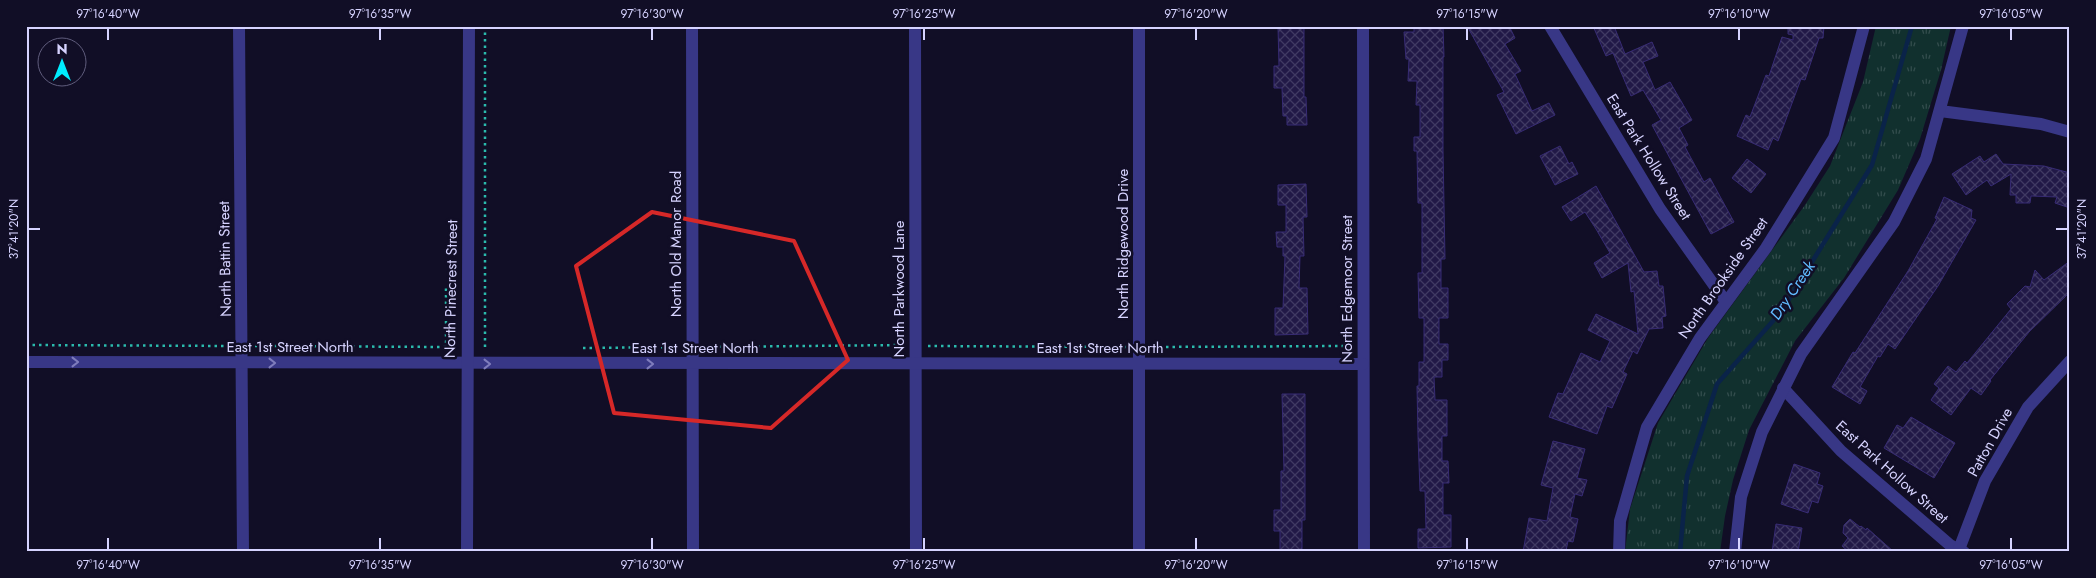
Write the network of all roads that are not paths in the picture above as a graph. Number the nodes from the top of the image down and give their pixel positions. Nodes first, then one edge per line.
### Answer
1 (239, 26) edge
2 (469, 26) edge
3 (692, 26) edge
4 (915, 26) edge
5 (1139, 26) edge
6 (1363, 26) edge
7 (1550, 26) edge
8 (1864, 26) edge
9 (1963, 26) edge
10 (1940, 111) junction
11 (2070, 132) edge
12 (1726, 302) junction
13 (2070, 361) edge
14 (26, 362) edge
15 (242, 363) junction
16 (466, 364) junction
17 (693, 364) junction
18 (916, 364) junction
19 (1139, 364) junction
20 (1363, 364) junction
21 (1782, 388) junction
22 (1960, 551) edge
23 (243, 552) edge
24 (467, 552) edge
25 (693, 552) edge
26 (916, 552) edge
27 (1139, 552) edge
28 (1364, 552) edge
29 (1619, 552) edge
30 (1735, 552) edge

1 - 15 street, North Battin Street
2 - 16 street, North Pinecrest Street
3 - 17 street, North Old Manor Road
4 - 18 street, North Parkwood Lane
5 - 19 street, North Ridgewood Drive
6 - 20 street, North Edgemoor Street
7 - 12 street, East Park Hollow Street
8 - 12 street, North Brookside Street
9 - 10 street
10 - 11 street
10 - 21 street
12 - 29 street, North Brookside Street
13 - 22 street, Patton Drive
14 -> 15 street, East 1st Street North
15 -> 16 street, East 1st Street North
15 - 23 street, North Battin Street
16 -> 17 street, East 1st Street North
16 - 24 street, North Pinecrest Street
17 - 18 street, East 1st Street North
17 - 25 street, North Old Manor Road
18 - 19 street, East 1st Street North
18 - 26 street, North Parkwood Lane
19 - 20 street, East 1st Street North
19 - 27 street, North Ridgewood Drive
20 - 28 street, North Edgemoor Street
21 - 22 street, East Park Hollow Street
21 - 30 street

